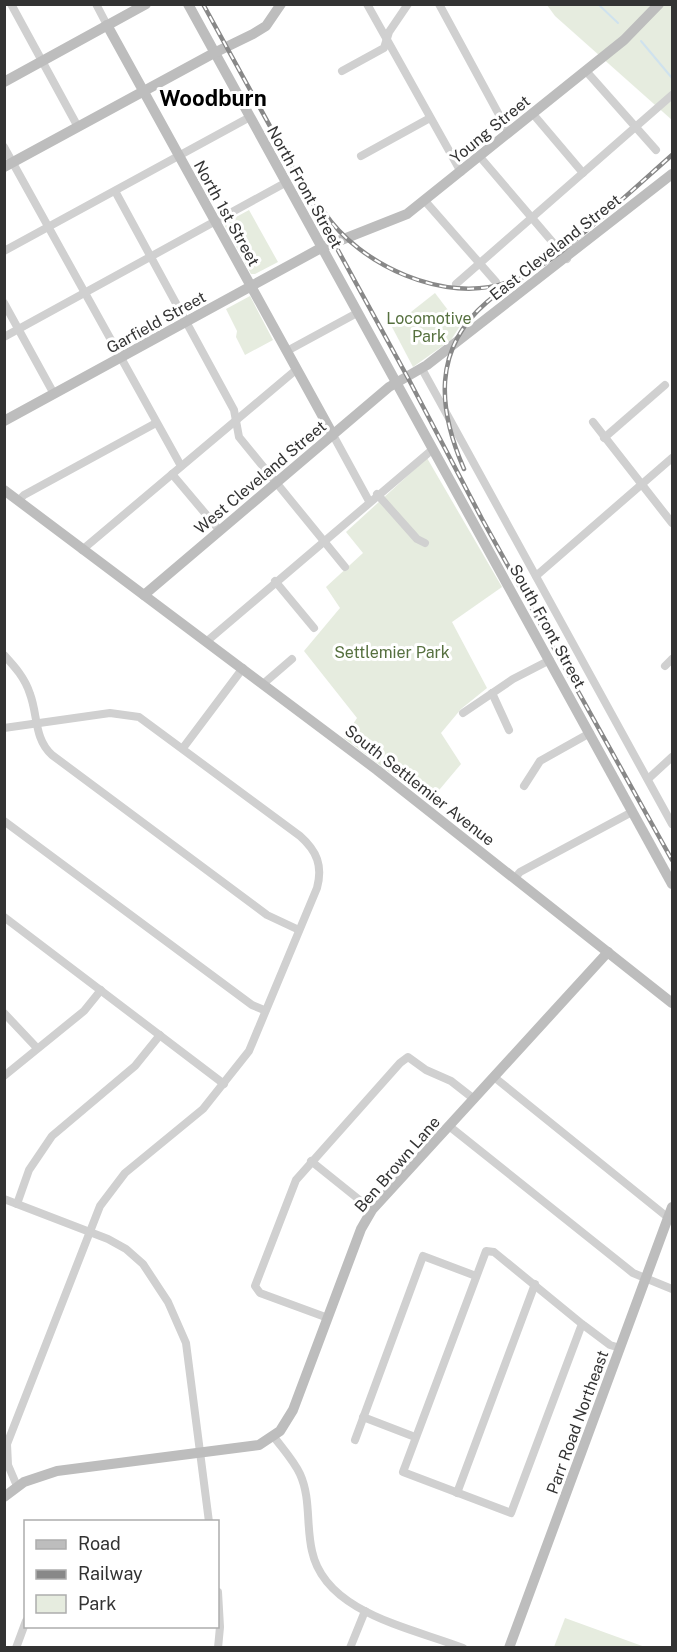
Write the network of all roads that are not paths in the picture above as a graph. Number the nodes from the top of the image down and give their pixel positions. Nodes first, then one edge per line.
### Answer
1 (11, 4) edge
2 (96, 4) edge
3 (146, 4) edge
4 (188, 4) edge
5 (281, 4) edge
6 (367, 4) edge
7 (408, 4) edge
8 (439, 4) edge
9 (659, 4) edge
10 (107, 25) junction
11 (387, 41) junction
12 (214, 53) junction
13 (42, 62) junction
14 (342, 71) dead end
15 (586, 71) junction
16 (4, 82) edge
17 (143, 91) junction
18 (672, 95) edge
19 (533, 114) junction
20 (250, 117) junction
21 (430, 118) junction
22 (78, 127) junction
23 (635, 128) junction
24 (509, 133) junction
25 (4, 147) edge
26 (656, 150) dead end
27 (178, 156) junction
28 (361, 156) dead end
29 (480, 157) junction
30 (9, 165) edge
31 (461, 172) junction
32 (583, 173) junction
33 (672, 174) edge
34 (285, 183) junction
35 (115, 191) junction
36 (425, 201) junction
37 (532, 218) junction
38 (214, 221) junction
39 (48, 227) junction
40 (321, 248) junction
41 (4, 251) edge
42 (149, 257) junction
43 (567, 259) junction
44 (480, 262) junction
45 (496, 282) dead end
46 (456, 284) dead end
47 (250, 286) junction
48 (84, 292) junction
49 (4, 303) edge
50 (357, 313) junction
51 (185, 322) junction
52 (19, 329) junction
53 (4, 337) edge
54 (286, 351) junction
55 (120, 359) junction
56 (297, 369) junction
57 (422, 369) junction
58 (396, 383) junction
59 (665, 385) dead end
60 (54, 394) junction
61 (235, 420) junction
62 (4, 421) edge
63 (593, 422) dead end
64 (156, 423) junction
65 (333, 435) junction
66 (604, 438) junction
67 (433, 448) junction
68 (672, 458) edge
69 (181, 466) junction
70 (172, 474) junction
71 (276, 483) junction
72 (641, 484) junction
73 (4, 490) edge
74 (377, 494) junction
75 (18, 501) junction
76 (369, 501) junction
77 (672, 523) edge
78 (220, 531) junction
79 (324, 540) junction
80 (426, 543) dead end
81 (82, 550) junction
82 (345, 567) dead end
83 (536, 576) junction
84 (275, 581) junction
85 (144, 595) junction
86 (314, 628) dead end
87 (206, 642) junction
88 (4, 655) edge
89 (292, 659) dead end
90 (672, 659) edge
91 (550, 660) junction
92 (665, 666) dead end
93 (243, 668) junction
94 (263, 684) junction
95 (492, 693) junction
96 (463, 713) dead end
97 (37, 723) junction
98 (4, 728) edge
99 (509, 730) dead end
100 (590, 733) junction
101 (183, 748) junction
102 (672, 758) edge
103 (648, 779) junction
104 (524, 786) dead end
105 (632, 812) junction
106 (4, 821) edge
107 (672, 824) edge
108 (515, 878) junction
109 (672, 884) edge
110 (4, 917) edge
111 (299, 930) junction
112 (608, 952) junction
113 (101, 990) junction
114 (672, 1003) edge
115 (264, 1010) junction
116 (4, 1013) edge
117 (160, 1035) junction
118 (37, 1048) junction
119 (4, 1076) edge
120 (494, 1077) junction
121 (224, 1083) junction
122 (474, 1099) junction
123 (449, 1126) junction
124 (311, 1161) junction
125 (4, 1199) edge
126 (17, 1204) junction
127 (372, 1210) junction
128 (671, 1215) edge
129 (90, 1232) junction
130 (476, 1276) junction
131 (646, 1279) junction
132 (535, 1284) junction
133 (672, 1289) edge
134 (328, 1318) junction
135 (582, 1323) junction
136 (620, 1348) junction
137 (363, 1417) junction
138 (274, 1437) junction
139 (415, 1437) junction
140 (355, 1440) dead end
141 (200, 1452) junction
142 (17, 1486) junction
143 (457, 1492) junction
144 (4, 1497) edge
145 (209, 1520) edge
146 (219, 1610) edge
147 (365, 1611) junction
148 (24, 1626) edge
149 (16, 1647) edge
150 (218, 1647) edge
151 (350, 1647) edge
152 (463, 1647) edge
153 (509, 1647) edge

1 - 13 street
2 - 10 street, North 1st Street
3 - 10 street
4 - 12 street, North Front Street
5 - 12 street
6 - 11 street
7 - 11 street
8 - 24 street
9 - 15 street, Young Street
10 - 13 street
10 - 17 street, North 1st Street
11 - 14 street
11 - 21 street
12 - 17 street
12 - 20 street, North Front Street
13 - 16 street
13 - 22 street
15 - 19 street, Young Street
15 - 23 street
17 - 22 street
17 - 27 street, North 1st Street
18 - 23 street
19 - 24 street, Young Street
19 - 32 street
20 - 27 street
20 - 34 street, North Front Street
21 - 28 street
21 - 31 street
22 - 30 street
23 - 26 street
23 - 32 street
24 - 29 street, Young Street
25 - 30 street
27 - 35 street
27 - 38 street, North 1st Street
29 - 31 street, Young Street
29 - 37 street
30 - 39 street
31 - 36 street, Young Street
32 - 37 street
33 - 43 street, East Cleveland Street
34 - 38 street
34 - 40 street, North Front Street
35 - 39 street
35 - 42 street
36 - 40 street, Young Street
36 - 44 street
37 - 43 street
37 - 44 street
38 - 42 street
38 - 47 street, North 1st Street
39 - 41 street
39 - 48 street
40 - 47 street, Garfield Street
40 - 50 street, North Front Street
42 - 48 street
42 - 51 street
43 - 57 street, East Cleveland Street
44 - 45 street
44 - 46 street
47 - 51 street, Garfield Street
47 - 54 street, North 1st Street
48 - 52 street
48 - 55 street
49 - 52 street
50 - 54 street
50 - 58 street, North Front Street
51 - 55 street, Garfield Street
51 - 61 street
52 - 53 street
52 - 60 street
54 - 56 street, North 1st Street
55 - 60 street, Garfield Street
55 - 64 street
56 - 61 street
56 - 65 street, North 1st Street
57 - 58 street, East Cleveland Street
57 - 83 street
58 - 65 street, West Cleveland Street
58 - 67 street, South Front Street
59 - 66 street
60 - 62 street, Garfield Street
61 - 69 street
61 - 71 street
63 - 66 street
64 - 69 street
64 - 75 street
65 - 71 street, West Cleveland Street
65 - 76 street
66 - 72 street
67 - 74 street
67 - 91 street, South Front Street
68 - 72 street
69 - 70 street
70 - 78 street
70 - 81 street
71 - 78 street, West Cleveland Street
71 - 79 street
72 - 77 street
72 - 83 street
73 - 75 street, South Settlemier Avenue
74 - 76 street
74 - 80 street
75 - 81 street, South Settlemier Avenue
76 - 79 street
78 - 85 street, West Cleveland Street
79 - 82 street
79 - 84 street
81 - 85 street, South Settlemier Avenue
83 - 103 street
84 - 86 street
84 - 87 street
85 - 87 street, South Settlemier Avenue
87 - 93 street, South Settlemier Avenue
88 - 97 street
89 - 94 street
90 - 92 street
91 - 95 street
91 - 100 street, South Front Street
93 - 94 street, South Settlemier Avenue
93 - 101 street
94 - 108 street, South Settlemier Avenue
95 - 96 street
95 - 99 street
97 - 98 street
97 - 101 street
97 - 111 street
100 - 104 street
100 - 105 street, South Front Street
101 - 111 street
102 - 103 street
103 - 107 street
105 - 108 street
105 - 109 street, South Front Street
106 - 115 street
108 - 112 street, South Settlemier Avenue
110 - 113 street
111 - 115 street
112 - 114 street, South Settlemier Avenue
112 - 120 street, Ben Brown Lane
113 - 117 street
113 - 118 street
115 - 121 street
116 - 118 street
117 - 121 street
117 - 126 street
118 - 119 street
120 - 122 street, Ben Brown Lane
120 - 128 street
121 - 129 street
122 - 123 street, Ben Brown Lane
122 - 124 street
123 - 127 street, Ben Brown Lane
123 - 131 street
124 - 127 street
124 - 134 street
125 - 126 street
126 - 129 street
127 - 134 street, Ben Brown Lane
128 - 131 street, Parr Road Northeast
129 - 141 street
129 - 142 street
130 - 132 street
130 - 137 street
130 - 139 street
131 - 133 street
131 - 136 street, Parr Road Northeast
132 - 135 street
132 - 143 street
134 - 138 street, Ben Brown Lane
135 - 136 street
135 - 143 street
136 - 153 street, Parr Road Northeast
137 - 139 street
137 - 140 street
138 - 141 street
138 - 147 street
139 - 143 street
141 - 142 street
141 - 145 street
142 - 144 street
146 - 150 street
147 - 151 street
147 - 152 street
148 - 149 street

